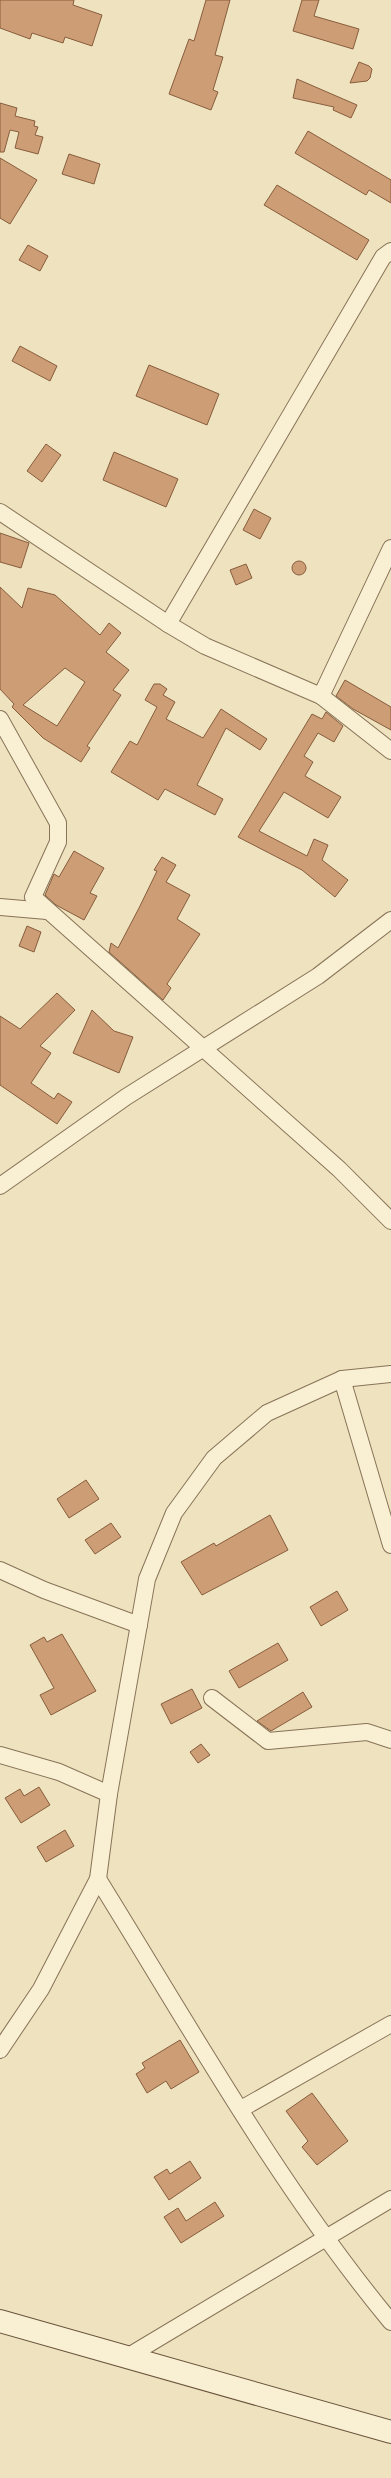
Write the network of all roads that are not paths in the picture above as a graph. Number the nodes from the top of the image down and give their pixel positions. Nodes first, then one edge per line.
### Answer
1 (391, 251) edge
2 (0, 512) edge
3 (391, 548) edge
4 (168, 624) junction
5 (321, 696) junction
6 (0, 719) edge
7 (391, 751) edge
8 (0, 907) edge
9 (47, 911) junction
10 (391, 920) edge
11 (203, 1049) junction
12 (0, 1186) edge
13 (391, 1221) edge
14 (391, 1374) edge
15 (342, 1379) junction
16 (391, 1545) edge
17 (0, 1570) edge
18 (139, 1625) junction
19 (212, 1698) dead end
20 (391, 1740) edge
21 (0, 1755) edge
22 (109, 1794) junction
23 (98, 1879) junction
24 (391, 2024) edge
25 (0, 2050) edge
26 (241, 2109) junction
27 (391, 2199) edge
28 (325, 2237) junction
29 (0, 2321) edge
30 (391, 2322) edge
31 (127, 2357) junction
32 (391, 2432) edge

1 - 4 street
2 - 4 street
3 - 5 street
4 - 5 street
5 - 7 street
6 - 9 street
8 - 9 street
9 - 11 street
10 - 11 street
11 - 12 street
11 - 13 street
14 - 15 street
15 - 16 street
15 - 18 street
17 - 18 street
18 - 22 street
19 - 20 street
21 - 22 street
22 - 23 street
23 - 25 street
23 - 26 street
24 - 26 street
26 - 28 street
27 - 28 street
28 - 30 street
28 - 31 street
29 - 31 main road
31 - 32 main road

